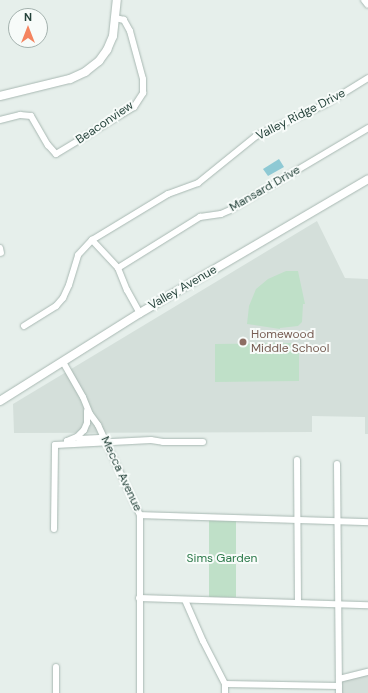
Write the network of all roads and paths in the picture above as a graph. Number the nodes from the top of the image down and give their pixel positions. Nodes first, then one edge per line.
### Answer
1 (117, 0) edge
2 (364, 0) edge
3 (368, 5) edge
4 (115, 18) junction
5 (368, 78) edge
6 (0, 96) edge
7 (0, 120) edge
8 (368, 128) edge
9 (368, 179) edge
10 (92, 240) junction
11 (118, 268) junction
12 (140, 313) junction
13 (24, 326) dead end
14 (63, 362) junction
15 (0, 401) edge
16 (88, 409) junction
17 (68, 441) junction
18 (104, 441) junction
19 (203, 442) dead end
20 (297, 460) dead end
21 (337, 464) dead end
22 (140, 515) junction
23 (297, 521) junction
24 (338, 521) junction
25 (368, 522) edge
26 (54, 529) dead end
27 (139, 598) junction
28 (186, 600) junction
29 (298, 603) junction
30 (338, 604) junction
31 (368, 605) edge
32 (56, 667) dead end
33 (368, 672) edge
34 (339, 679) junction
35 (226, 684) junction
36 (339, 686) junction
37 (56, 693) edge
38 (140, 693) edge
39 (225, 693) edge
40 (339, 693) edge

1 - 4 main road
2 - 3 street
4 - 6 main road
4 - 7 street, Beaconview
5 - 10 street, Valley Ridge Drive
8 - 11 street, Mansard Drive
9 - 12 main road, Valley Avenue
10 - 11 street
10 - 13 street, Valley Ridge Drive
11 - 12 street
12 - 14 main road, Valley Avenue
14 - 15 main road, Valley Avenue
14 - 16 street, Mecca Avenue
16 - 17 street
16 - 18 street, Mecca Avenue
17 - 18 street
17 - 26 street
18 - 19 street
18 - 22 street, Mecca Avenue
20 - 23 street
21 - 24 street
22 - 23 street
22 - 27 street, Mecca Avenue
23 - 24 street
23 - 29 street
24 - 25 street
24 - 30 street
27 - 28 street
27 - 38 street, Mecca Avenue
28 - 29 street
28 - 35 street
29 - 30 street
30 - 31 street
30 - 34 street
32 - 37 street
33 - 34 street
34 - 36 street
35 - 36 street
35 - 39 street
36 - 40 street

